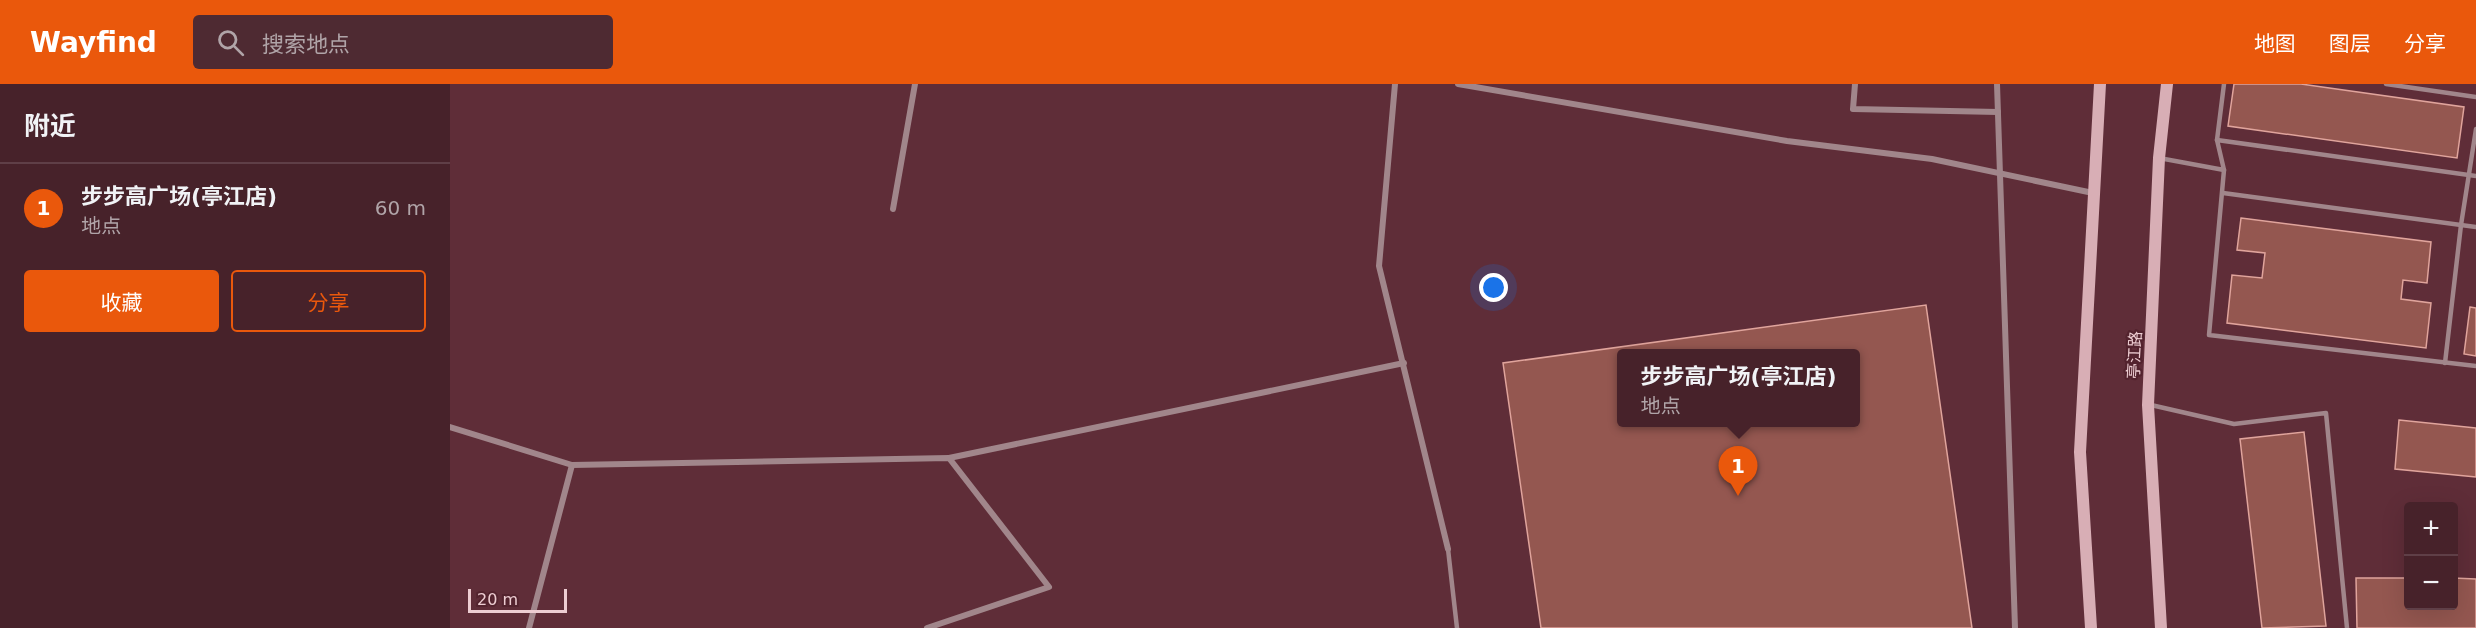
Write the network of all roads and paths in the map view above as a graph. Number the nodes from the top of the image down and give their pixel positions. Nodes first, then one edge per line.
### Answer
1 (915, 84) edge
2 (1395, 84) edge
3 (1458, 84) edge
4 (1855, 84) edge
5 (1997, 84) edge
6 (2100, 84) edge
7 (2167, 84) edge
8 (2224, 84) edge
9 (2386, 84) edge
10 (2476, 97) edge
11 (1998, 112) junction
12 (2476, 129) edge
13 (2217, 140) junction
14 (2159, 159) junction
15 (2224, 170) junction
16 (1999, 173) junction
17 (2468, 175) junction
18 (2476, 176) edge
19 (2093, 193) junction
20 (2223, 194) junction
21 (893, 209) dead end
22 (2461, 225) junction
23 (2476, 227) edge
24 (1404, 363) junction
25 (2445, 363) junction
26 (2476, 366) edge
27 (2148, 405) junction
28 (450, 427) edge
29 (949, 458) junction
30 (572, 465) junction
31 (1448, 549) joint
32 (529, 628) edge
33 (927, 628) edge
34 (1457, 628) edge
35 (2015, 628) edge
36 (2091, 628) edge
37 (2161, 628) edge
38 (2347, 628) edge

1 - 21 street
2 - 24 street
3 - 16 street
4 - 11 street
5 - 11 street
6 - 19 main road
7 - 14 main road, 亭江路
8 - 13 lane
9 - 10 lane
11 - 16 street
12 - 17 lane
13 - 15 lane
13 - 17 lane
14 - 15 lane
14 - 27 main road, 亭江路
15 - 20 lane
16 - 19 street
16 - 35 street
17 - 18 lane
17 - 22 lane
19 - 36 main road
20 - 22 lane
20 - 25 lane
22 - 23 lane
22 - 25 lane
24 - 29 street
24 - 31 street
25 - 26 lane
27 - 37 main road, 亭江路
27 - 38 lane
28 - 30 street
29 - 30 street
29 - 33 street
30 - 32 street
31 - 34 lane

